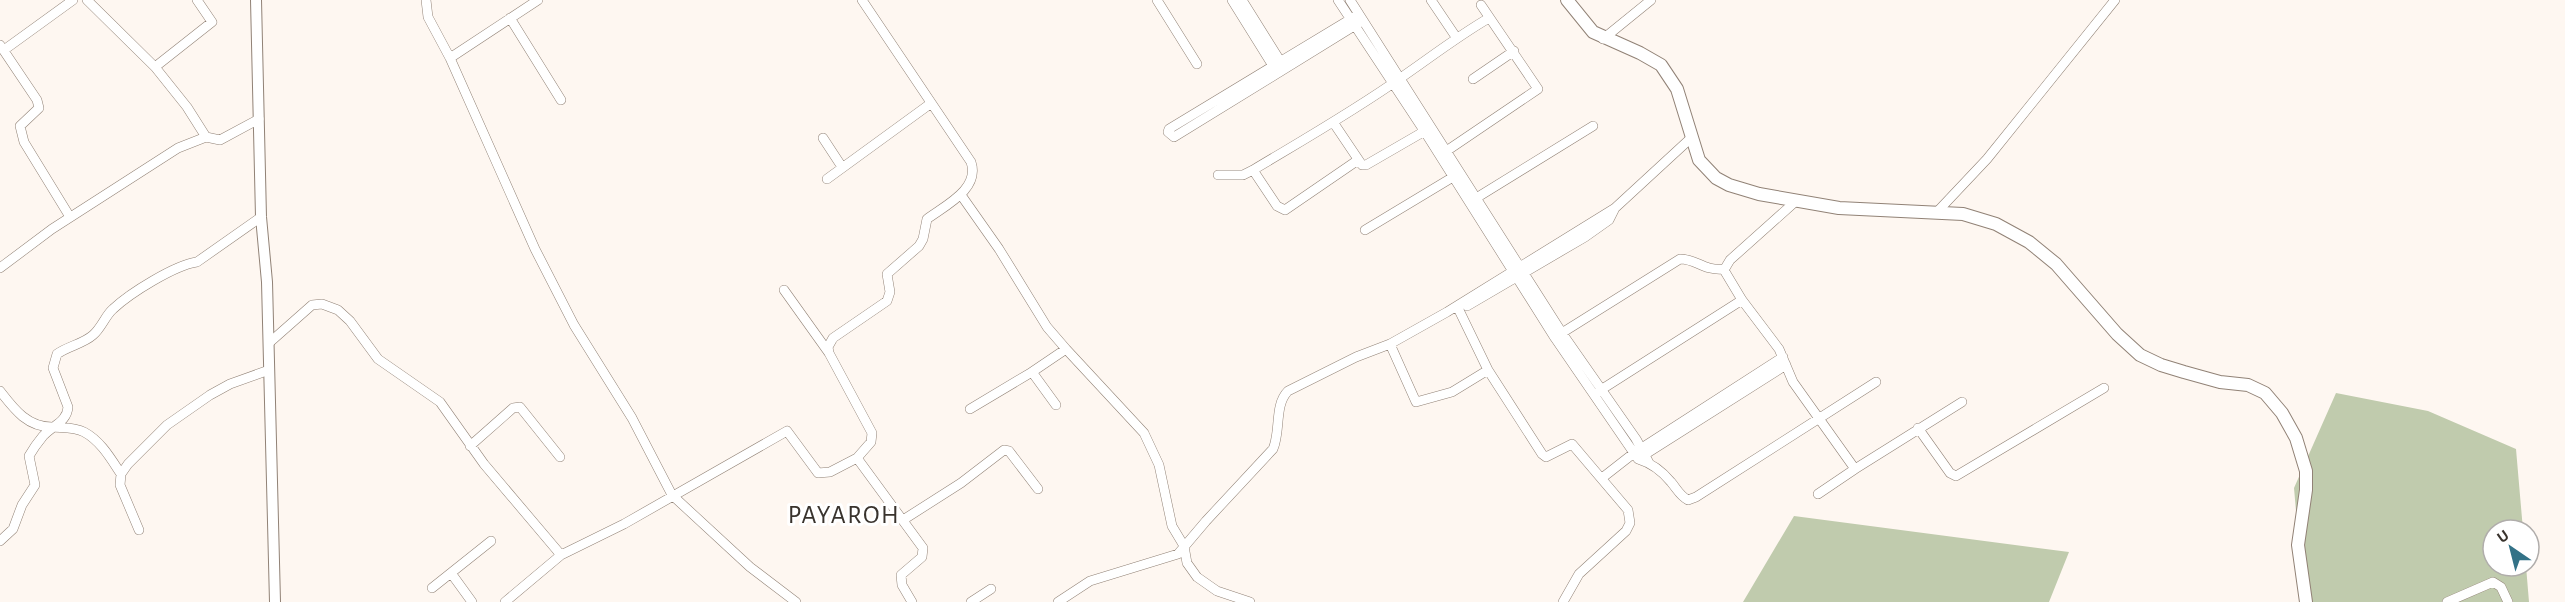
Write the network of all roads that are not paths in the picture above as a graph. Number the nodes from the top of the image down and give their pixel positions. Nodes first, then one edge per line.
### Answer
1 (74, 0) edge
2 (87, 0) edge
3 (197, 0) edge
4 (256, 0) edge
5 (426, 0) edge
6 (538, 0) edge
7 (861, 0) edge
8 (1157, 0) edge
9 (1232, 0) edge
10 (1242, 0) edge
11 (1338, 0) edge
12 (1350, 0) edge
13 (1431, 0) edge
14 (1567, 0) edge
15 (1651, 0) edge
16 (2115, 0) edge
17 (1481, 5) dead end
18 (510, 18) junction
19 (1489, 18) junction
20 (1357, 20) junction
21 (1456, 37) junction
22 (1603, 39) junction
23 (2, 48) edge
24 (1514, 51) junction
25 (450, 58) junction
26 (1197, 64) dead end
27 (155, 67) junction
28 (1279, 67) junction
29 (1473, 79) dead end
30 (1396, 81) junction
31 (561, 100) dead end
32 (930, 105) junction
33 (259, 119) junction
34 (1333, 122) junction
35 (1593, 126) dead end
36 (1428, 129) junction
37 (207, 137) junction
38 (823, 138) dead end
39 (1691, 138) junction
40 (1443, 153) junction
41 (1358, 160) junction
42 (843, 167) junction
43 (1253, 170) junction
44 (1218, 175) dead end
45 (1457, 175) junction
46 (827, 178) dead end
47 (961, 195) junction
48 (1473, 200) junction
49 (1796, 201) junction
50 (1937, 212) junction
51 (70, 217) junction
52 (261, 217) junction
53 (1365, 230) dead end
54 (0, 268) edge
55 (1724, 269) junction
56 (1517, 272) junction
57 (784, 290) dead end
58 (1742, 300) junction
59 (1457, 306) junction
60 (1558, 336) junction
61 (269, 343) junction
62 (1390, 344) junction
63 (1066, 349) junction
64 (829, 353) junction
65 (1785, 361) junction
66 (269, 369) junction
67 (1488, 370) junction
68 (1032, 372) junction
69 (1876, 382) dead end
70 (2104, 387) dead end
71 (0, 391) edge
72 (1597, 392) junction
73 (1962, 402) dead end
74 (1056, 405) dead end
75 (970, 409) dead end
76 (1818, 419) junction
77 (53, 427) junction
78 (1918, 428) junction
79 (470, 446) junction
80 (1642, 455) junction
81 (560, 457) dead end
82 (857, 458) junction
83 (1855, 469) junction
84 (121, 474) junction
85 (1602, 478) junction
86 (1038, 489) dead end
87 (1818, 494) dead end
88 (672, 495) junction
89 (903, 520) junction
90 (139, 530) dead end
91 (0, 541) edge
92 (491, 542) dead end
93 (1184, 546) junction
94 (561, 555) junction
95 (451, 573) junction
96 (432, 588) dead end
97 (991, 589) dead end
98 (275, 602) edge
99 (472, 602) edge
100 (505, 602) edge
101 (796, 602) edge
102 (912, 602) edge
103 (971, 602) edge
104 (1058, 602) edge
105 (1250, 602) edge
106 (1563, 602) edge
107 (2306, 602) edge
108 (2447, 602) edge
109 (2508, 602) edge

1 - 23 street
2 - 27 street
3 - 27 street
4 - 33 street
5 - 25 street
6 - 18 street
7 - 32 street
8 - 26 street
9 - 28 street
10 - 28 street
11 - 20 street
12 - 20 street
13 - 21 street
14 - 22 main road
15 - 22 street
16 - 50 street
17 - 19 street
18 - 25 street
18 - 31 street
19 - 21 street
19 - 24 street
20 - 28 street
20 - 30 street
21 - 30 street
22 - 39 main road
23 - 51 street
24 - 29 street
24 - 40 street
25 - 88 street
27 - 37 street
28 - 28 street
30 - 34 street
30 - 36 street
32 - 42 street
32 - 47 street
33 - 37 street
33 - 52 street
34 - 41 street
34 - 43 street
35 - 48 street
36 - 40 street
36 - 41 street
37 - 51 street
38 - 42 street
39 - 49 main road
39 - 56 street
40 - 45 street
41 - 43 street
42 - 46 street
43 - 44 street
45 - 48 street
45 - 53 street
47 - 63 street
47 - 64 street
48 - 56 street
49 - 50 main road
49 - 55 street
50 - 107 main road
51 - 54 street
52 - 61 street
52 - 77 street
55 - 58 street
55 - 60 street
56 - 59 street
56 - 60 street
57 - 64 street
58 - 65 street
58 - 72 street
59 - 62 street
59 - 67 street
60 - 72 street
61 - 66 street
61 - 79 street
62 - 67 street
62 - 93 street
63 - 68 street
63 - 93 street
64 - 82 street
65 - 76 street
65 - 80 street
66 - 84 street
66 - 98 street
67 - 85 street
68 - 74 street
68 - 75 street
69 - 76 street
70 - 78 street
71 - 77 street
72 - 80 street
73 - 78 street
76 - 80 street
76 - 83 street
77 - 84 street
77 - 91 street
78 - 83 street
79 - 81 street
79 - 94 street
80 - 85 street
82 - 88 street
82 - 89 street
83 - 87 street
84 - 90 street
85 - 106 street
86 - 89 street
88 - 94 street
88 - 101 street
89 - 102 street
92 - 95 street
93 - 104 street
93 - 105 street
94 - 100 street
95 - 96 street
95 - 99 street
97 - 103 street
108 - 109 street

